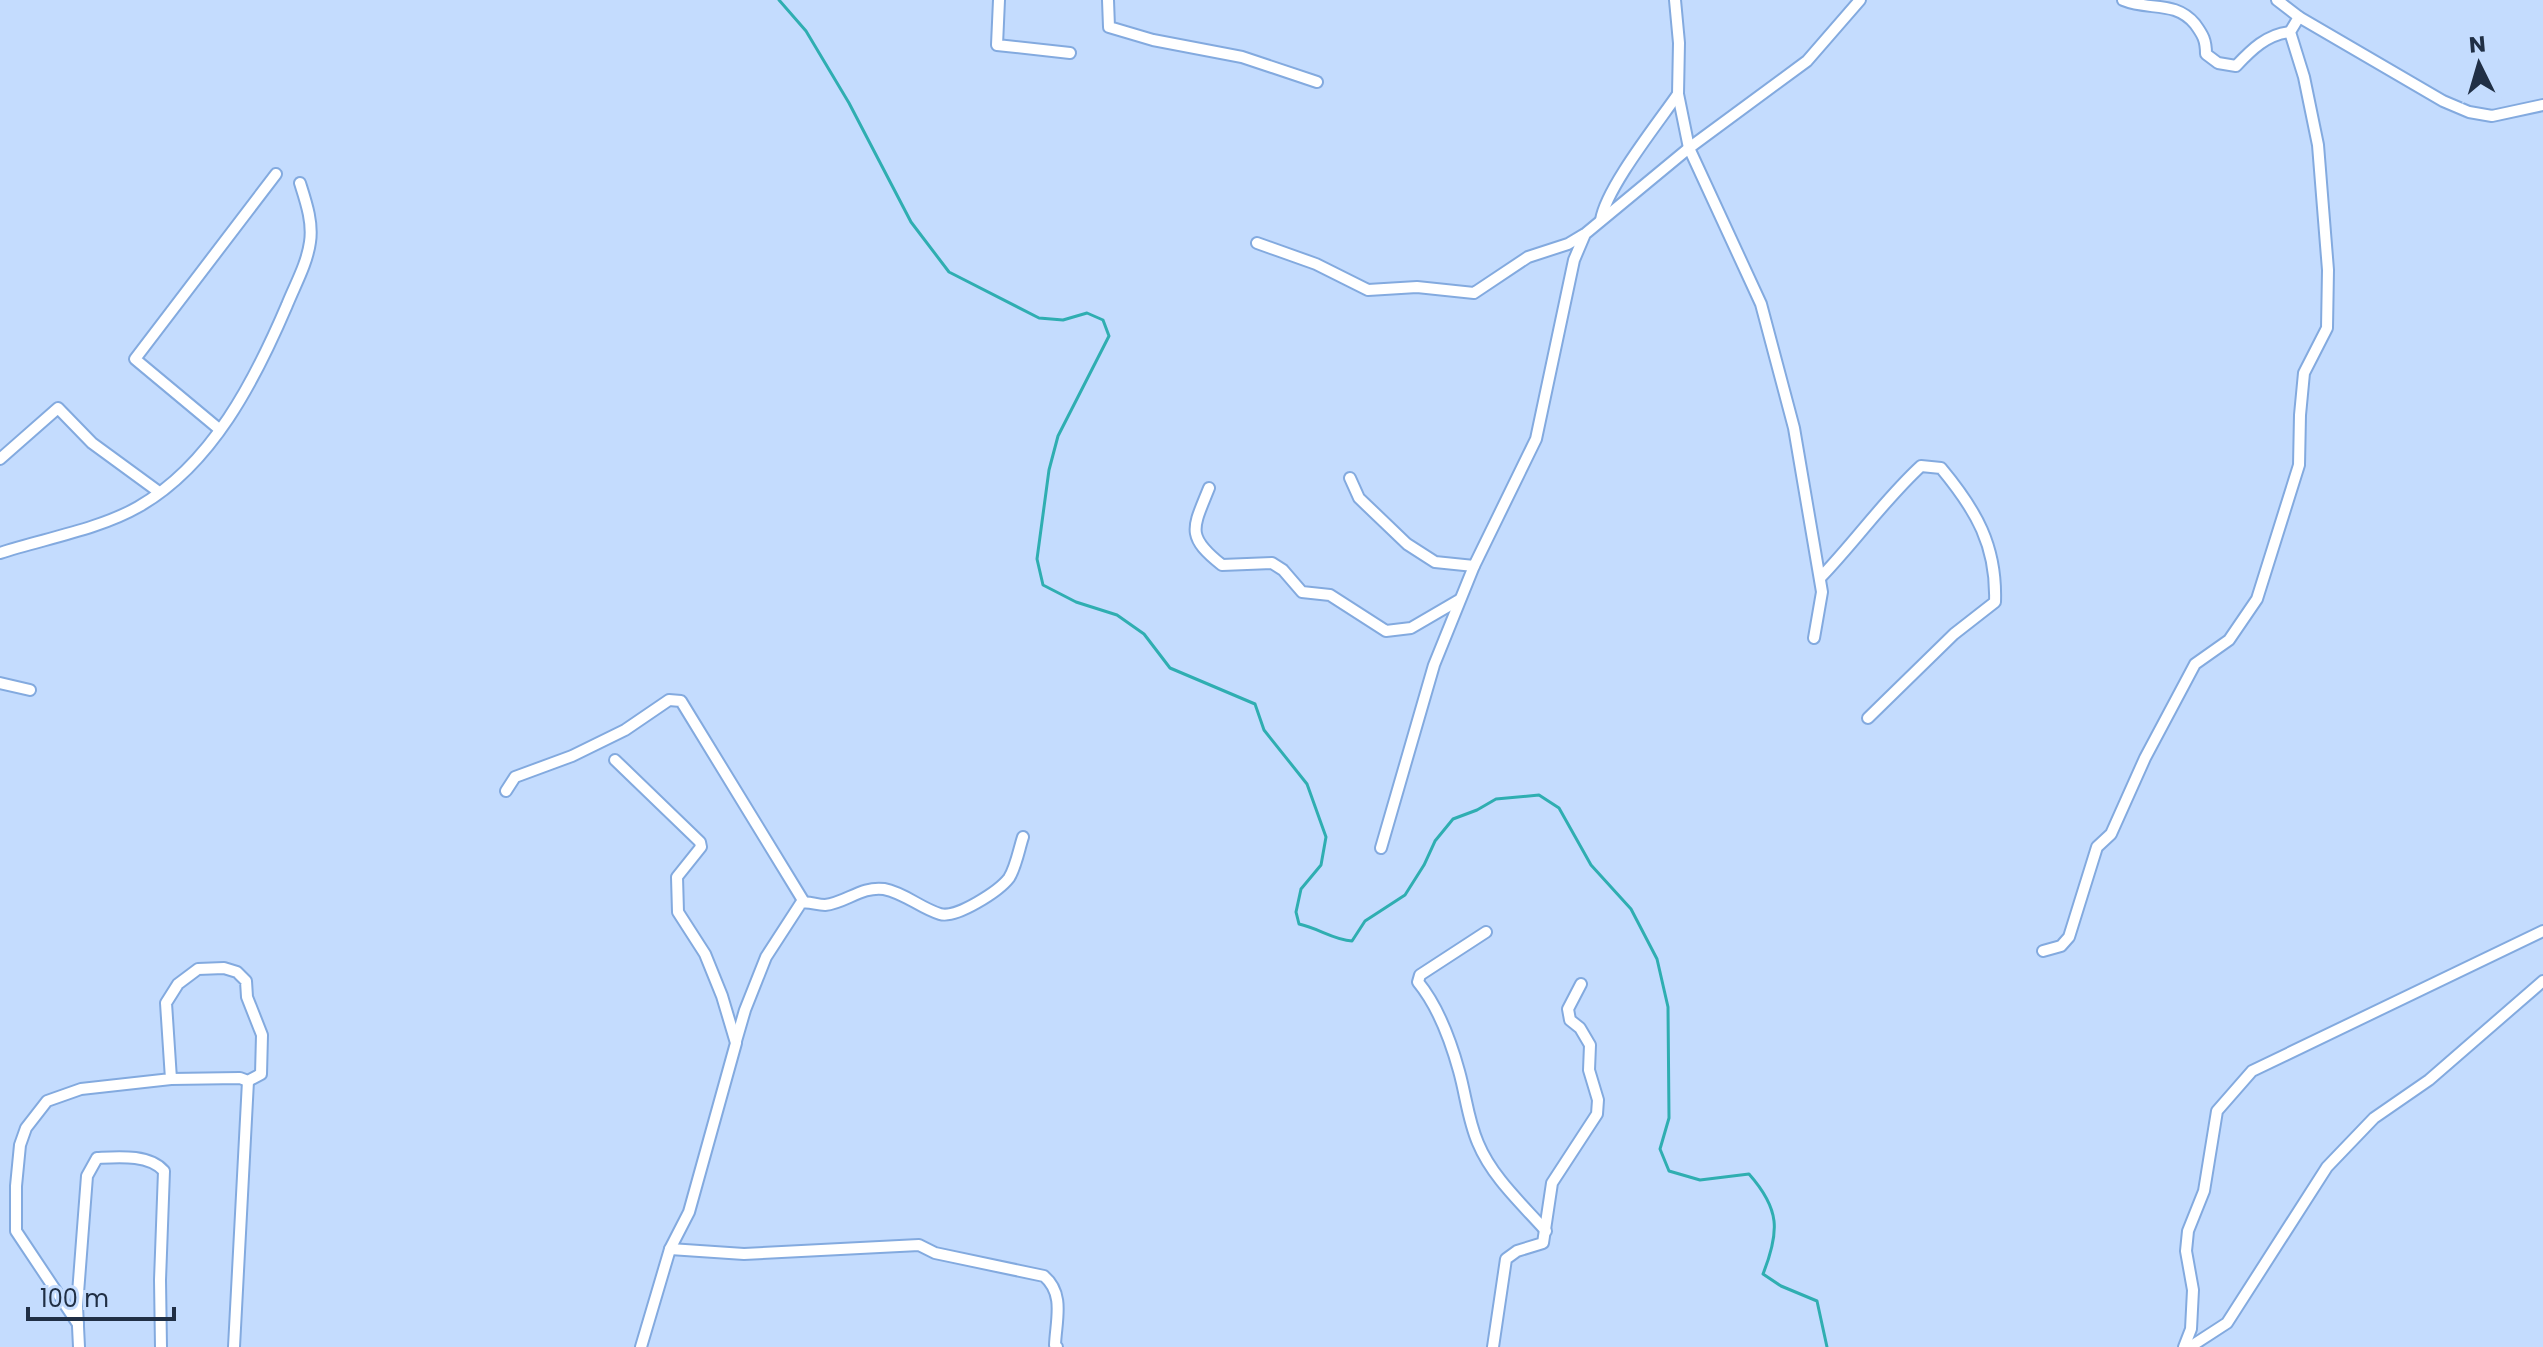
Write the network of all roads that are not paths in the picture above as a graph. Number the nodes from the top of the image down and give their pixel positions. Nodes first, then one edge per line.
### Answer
1 (999, 0) edge
2 (1108, 0) edge
3 (1675, 0) edge
4 (1860, 0) edge
5 (2123, 0) edge
6 (2277, 0) edge
7 (2299, 17) junction
8 (2290, 32) junction
9 (1070, 53) dead end
10 (1317, 82) dead end
11 (1678, 94) junction
12 (2543, 105) edge
13 (1689, 148) junction
14 (276, 174) dead end
15 (300, 183) dead end
16 (1601, 220) junction
17 (1585, 234) junction
18 (1257, 243) dead end
19 (219, 429) junction
20 (0, 459) edge
21 (1350, 478) dead end
22 (1209, 488) dead end
23 (159, 492) junction
24 (0, 553) edge
25 (1474, 566) junction
26 (1820, 578) junction
27 (1461, 599) junction
28 (1814, 638) dead end
29 (0, 683) edge
30 (30, 690) dead end
31 (1868, 718) dead end
32 (615, 760) dead end
33 (506, 791) dead end
34 (1023, 837) dead end
35 (1381, 848) dead end
36 (804, 902) junction
37 (2543, 931) edge
38 (1486, 932) dead end
39 (2043, 951) dead end
40 (2543, 981) edge
41 (1581, 984) dead end
42 (736, 1043) junction
43 (171, 1079) junction
44 (248, 1081) junction
45 (1546, 1231) junction
46 (670, 1249) junction
47 (78, 1324) junction
48 (79, 1347) edge
49 (161, 1347) edge
50 (234, 1347) edge
51 (641, 1347) edge
52 (1057, 1347) edge
53 (1493, 1347) edge
54 (2184, 1347) edge
55 (2190, 1347) edge

1 - 9 street
2 - 10 street
3 - 11 street
4 - 13 street
5 - 8 street
6 - 7 street
7 - 8 street
7 - 12 street
8 - 39 street
11 - 13 street
11 - 16 street
13 - 16 street
13 - 26 street
14 - 19 street
15 - 19 street
16 - 17 street
17 - 18 street
17 - 25 street
19 - 23 street
20 - 23 street
21 - 25 street
22 - 27 street
23 - 24 street
25 - 27 street
26 - 28 street
26 - 31 street
27 - 35 street
29 - 30 street
32 - 42 street
33 - 36 street
34 - 36 street
36 - 42 street
37 - 54 street
38 - 45 street
40 - 55 street
41 - 45 street
42 - 46 street
43 - 44 street
43 - 44 street
43 - 47 street
44 - 50 street
45 - 53 street
46 - 51 street
46 - 52 street
47 - 48 street
47 - 49 street

